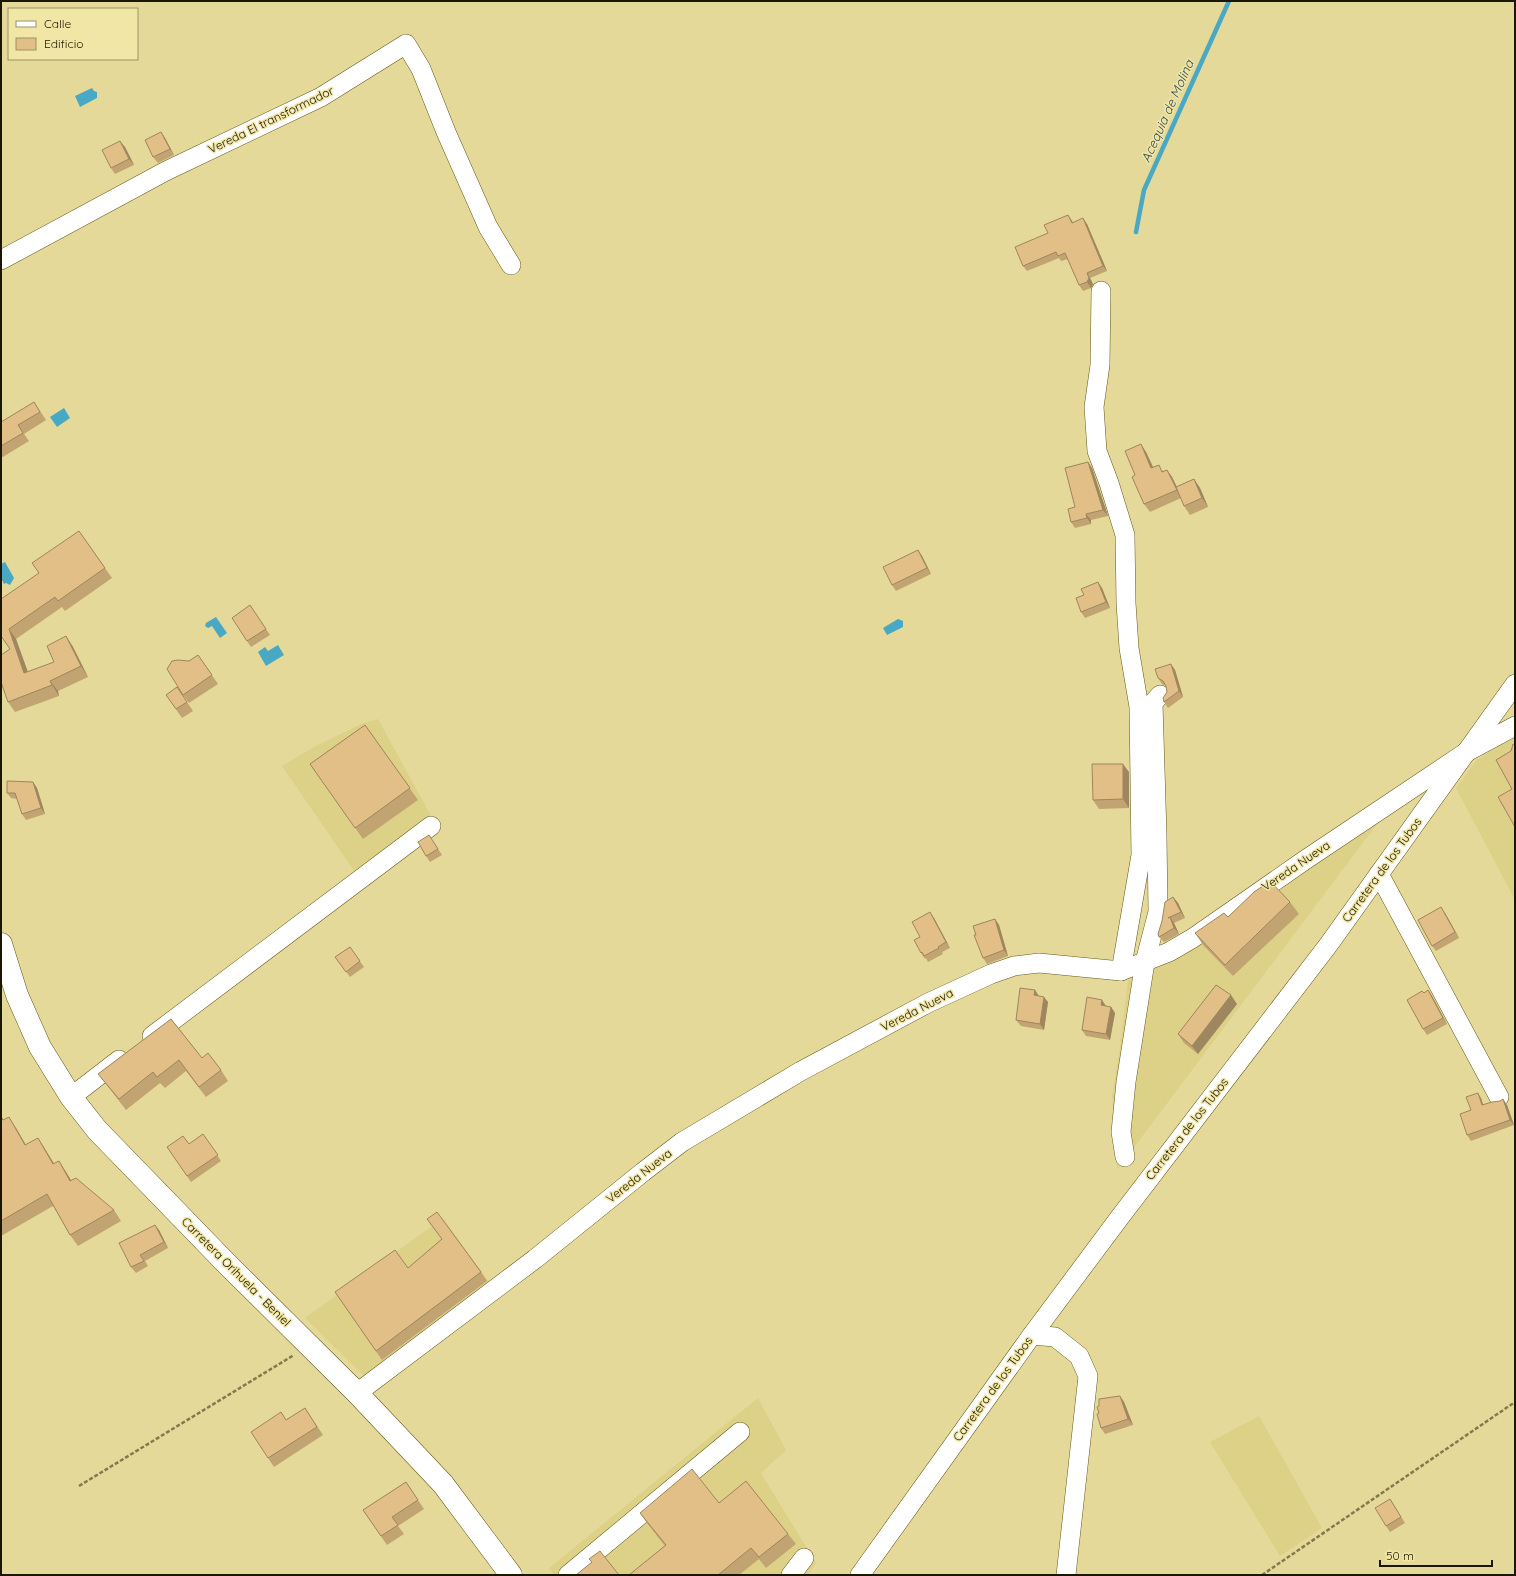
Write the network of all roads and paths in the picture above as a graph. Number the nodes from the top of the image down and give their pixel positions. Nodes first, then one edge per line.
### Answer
1 (1, 260) edge
2 (511, 265) dead end
3 (1101, 291) dead end
4 (1515, 684) edge
5 (1160, 695) dead end
6 (1515, 726) edge
7 (1465, 753) junction
8 (432, 826) dead end
9 (1379, 874) junction
10 (1, 944) edge
11 (1145, 962) junction
12 (1121, 971) junction
13 (71, 1097) junction
14 (1499, 1097) dead end
15 (1125, 1157) dead end
16 (1032, 1335) junction
17 (308, 1345) junction
18 (357, 1393) junction
19 (1515, 1402) edge
20 (740, 1432) dead end
21 (79, 1486) dead end
22 (804, 1558) dead end
23 (511, 1575) edge
24 (568, 1575) edge
25 (791, 1575) edge
26 (860, 1575) edge
27 (1066, 1575) edge
28 (1262, 1575) edge

1 - 2 street, Vereda El transformador
3 - 12 street
4 - 7 street, Carretera de los Tubos
5 - 11 street
6 - 7 street, Vereda Nueva
7 - 9 street, Carretera de los Tubos
7 - 11 street, Vereda Nueva
8 - 13 street
9 - 14 street
9 - 16 street, Carretera de los Tubos
10 - 13 main road, Carretera Orihuela - Beniel
11 - 12 street, Vereda Nueva
11 - 15 street
12 - 18 street, Vereda Nueva
13 - 17 main road, Carretera Orihuela - Beniel
16 - 26 street, Carretera de los Tubos
16 - 27 street
17 - 18 main road, Carretera Orihuela - Beniel
17 - 21 path
18 - 23 main road, Carretera Orihuela - Beniel
19 - 28 path
20 - 24 street
22 - 25 street

